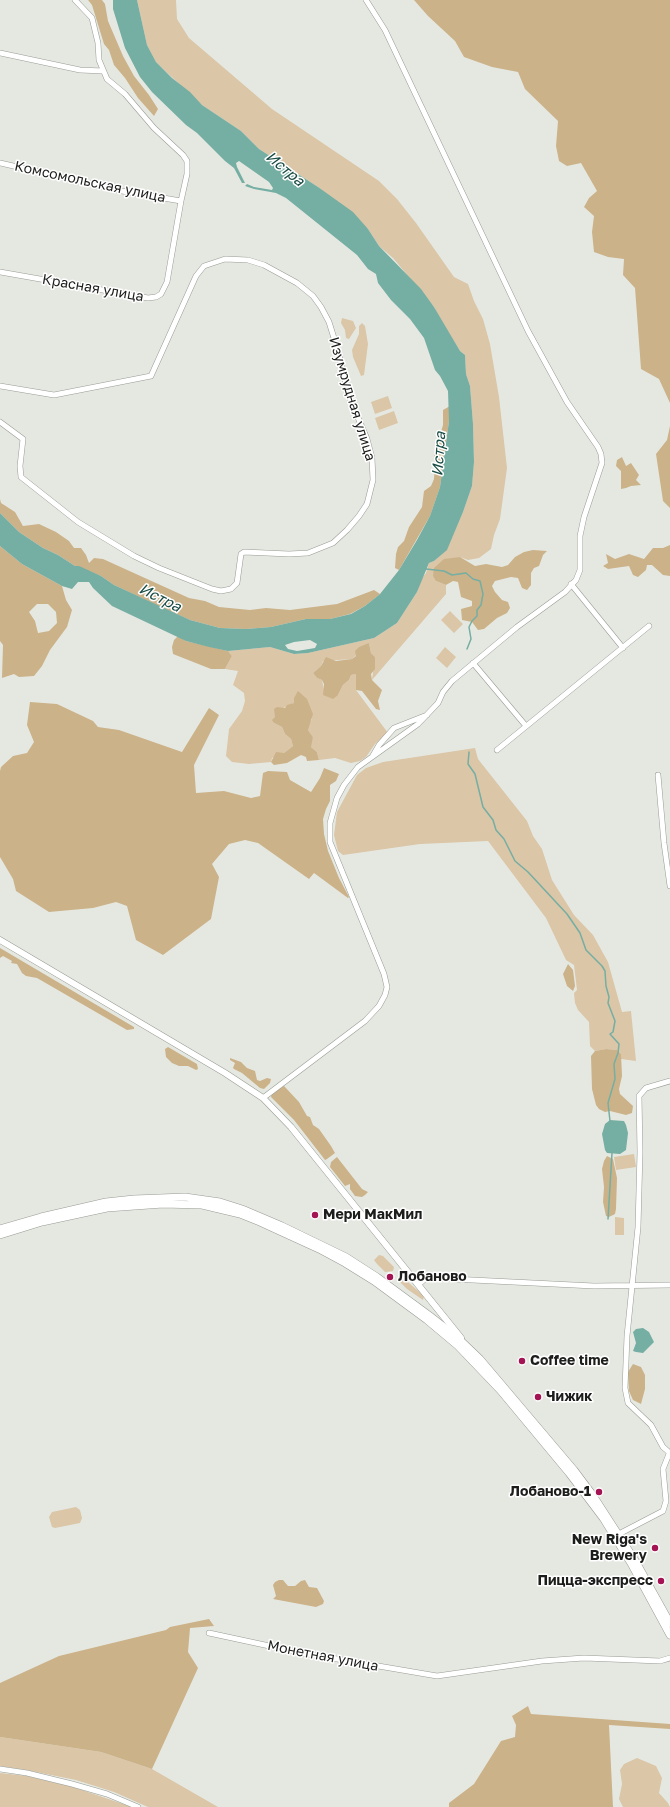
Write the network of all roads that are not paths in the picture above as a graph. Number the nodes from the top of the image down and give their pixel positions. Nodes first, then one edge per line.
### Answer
1 (75, 0) edge
2 (366, 0) edge
3 (0, 53) edge
4 (103, 71) junction
5 (0, 163) edge
6 (181, 201) junction
7 (0, 272) edge
8 (0, 386) edge
9 (0, 422) edge
10 (571, 584) junction
11 (649, 626) dead end
12 (623, 648) junction
13 (473, 663) junction
14 (428, 714) junction
15 (526, 726) junction
16 (497, 750) dead end
17 (369, 761) junction
18 (658, 775) dead end
19 (670, 886) edge
20 (0, 940) edge
21 (670, 1081) edge
22 (264, 1098) junction
23 (0, 1229) edge
24 (0, 1235) edge
25 (419, 1284) junction
26 (670, 1285) edge
27 (631, 1286) junction
28 (436, 1306) junction
29 (428, 1318) junction
30 (468, 1348) junction
31 (670, 1453) edge
32 (617, 1535) junction
33 (670, 1623) edge
34 (209, 1633) dead end
35 (670, 1635) edge
36 (670, 1658) edge
37 (0, 1769) edge
38 (138, 1807) edge

1 - 4 street
2 - 10 street
3 - 4 street
4 - 6 street
5 - 6 street, Комсомольская улица
6 - 7 street, Красная улица
8 - 9 street, Изумрудная улица
10 - 12 street
10 - 13 street
11 - 12 street
12 - 15 street
13 - 14 street
13 - 15 street
14 - 17 street
14 - 17 street
15 - 16 street
17 - 22 street
18 - 19 street
20 - 22 street
21 - 27 street
22 - 25 street
23 - 29 main road
24 - 29 main road
25 - 27 street
25 - 28 street
26 - 27 street
27 - 31 street
28 - 29 street
28 - 30 street
29 - 30 main road
29 - 32 main road
30 - 32 main road
31 - 32 street
32 - 33 main road
32 - 35 main road
34 - 36 street, Монетная улица
37 - 38 street

